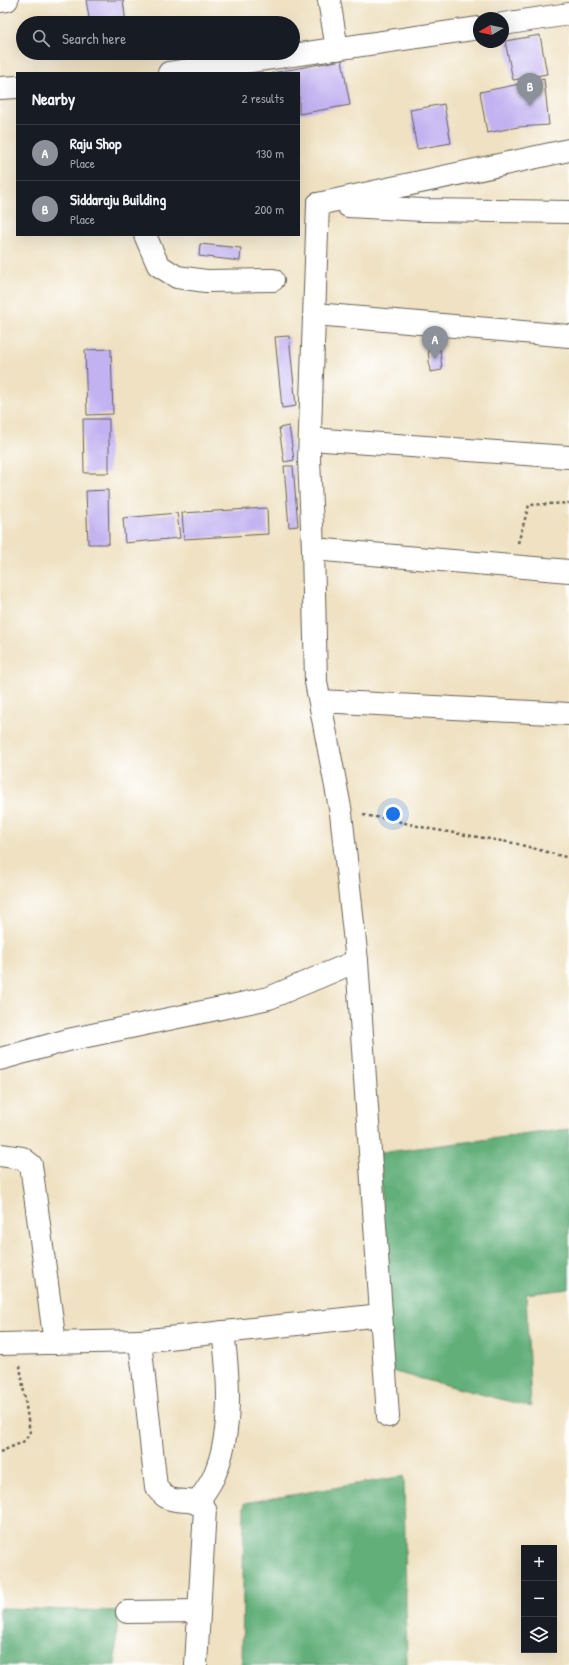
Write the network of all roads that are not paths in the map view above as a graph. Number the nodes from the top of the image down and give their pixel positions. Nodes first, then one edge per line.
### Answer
1 (7, 0) edge
2 (329, 0) edge
3 (0, 1) edge
4 (569, 14) edge
5 (509, 23) edge
6 (473, 29) edge
7 (337, 49) junction
8 (300, 54) edge
9 (260, 60) edge
10 (176, 72) edge
11 (16, 87) edge
12 (0, 88) edge
13 (569, 150) edge
14 (318, 204) junction
15 (569, 212) edge
16 (145, 236) edge
17 (273, 280) dead end
18 (315, 314) junction
19 (569, 336) edge
20 (310, 439) junction
21 (569, 457) edge
22 (314, 549) junction
23 (569, 571) edge
24 (320, 701) junction
25 (569, 714) edge
26 (357, 961) junction
27 (0, 1059) edge
28 (0, 1155) edge
29 (381, 1315) junction
30 (224, 1332) junction
31 (140, 1341) junction
32 (55, 1343) junction
33 (8, 1344) edge
34 (388, 1416) dead end
35 (198, 1502) junction
36 (199, 1611) junction
37 (127, 1612) dead end
38 (196, 1665) edge

1 - 3 street
2 - 7 street
4 - 5 street
6 - 7 street
7 - 8 street
9 - 10 street
11 - 12 street
13 - 14 street
14 - 15 street
14 - 18 street
16 - 17 street
18 - 19 street
18 - 20 street
20 - 21 street
20 - 22 street
22 - 23 street
22 - 24 street
24 - 25 street
24 - 26 street
26 - 27 street
26 - 29 street
28 - 32 street
29 - 30 street
29 - 34 street
30 - 31 street
30 - 35 street
31 - 32 street
31 - 35 street
32 - 33 street
35 - 36 street
36 - 37 street
36 - 38 street

